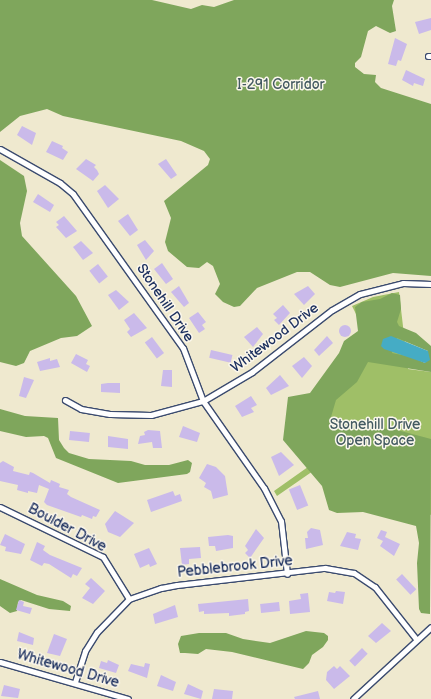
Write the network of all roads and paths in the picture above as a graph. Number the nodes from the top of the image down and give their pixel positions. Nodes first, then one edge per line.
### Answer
1 (0, 149) edge
2 (431, 284) edge
3 (65, 400) dead end
4 (203, 401) junction
5 (0, 507) edge
6 (287, 574) junction
7 (129, 599) junction
8 (431, 627) edge
9 (416, 639) junction
10 (0, 662) edge
11 (75, 682) junction
12 (128, 699) edge
13 (353, 699) edge

1 - 4 street, Stonehill Drive
2 - 4 street, Whitewood Drive
3 - 4 street, Whitewood Drive
4 - 6 street, Stonehill Drive
5 - 7 street, Boulder Drive
6 - 7 street, Pebblebrook Drive
6 - 9 street, Pebblebrook Drive
7 - 11 street, Pebblebrook Drive
8 - 9 street
9 - 13 street
10 - 11 street, Whitewood Drive
11 - 12 street, Whitewood Drive

